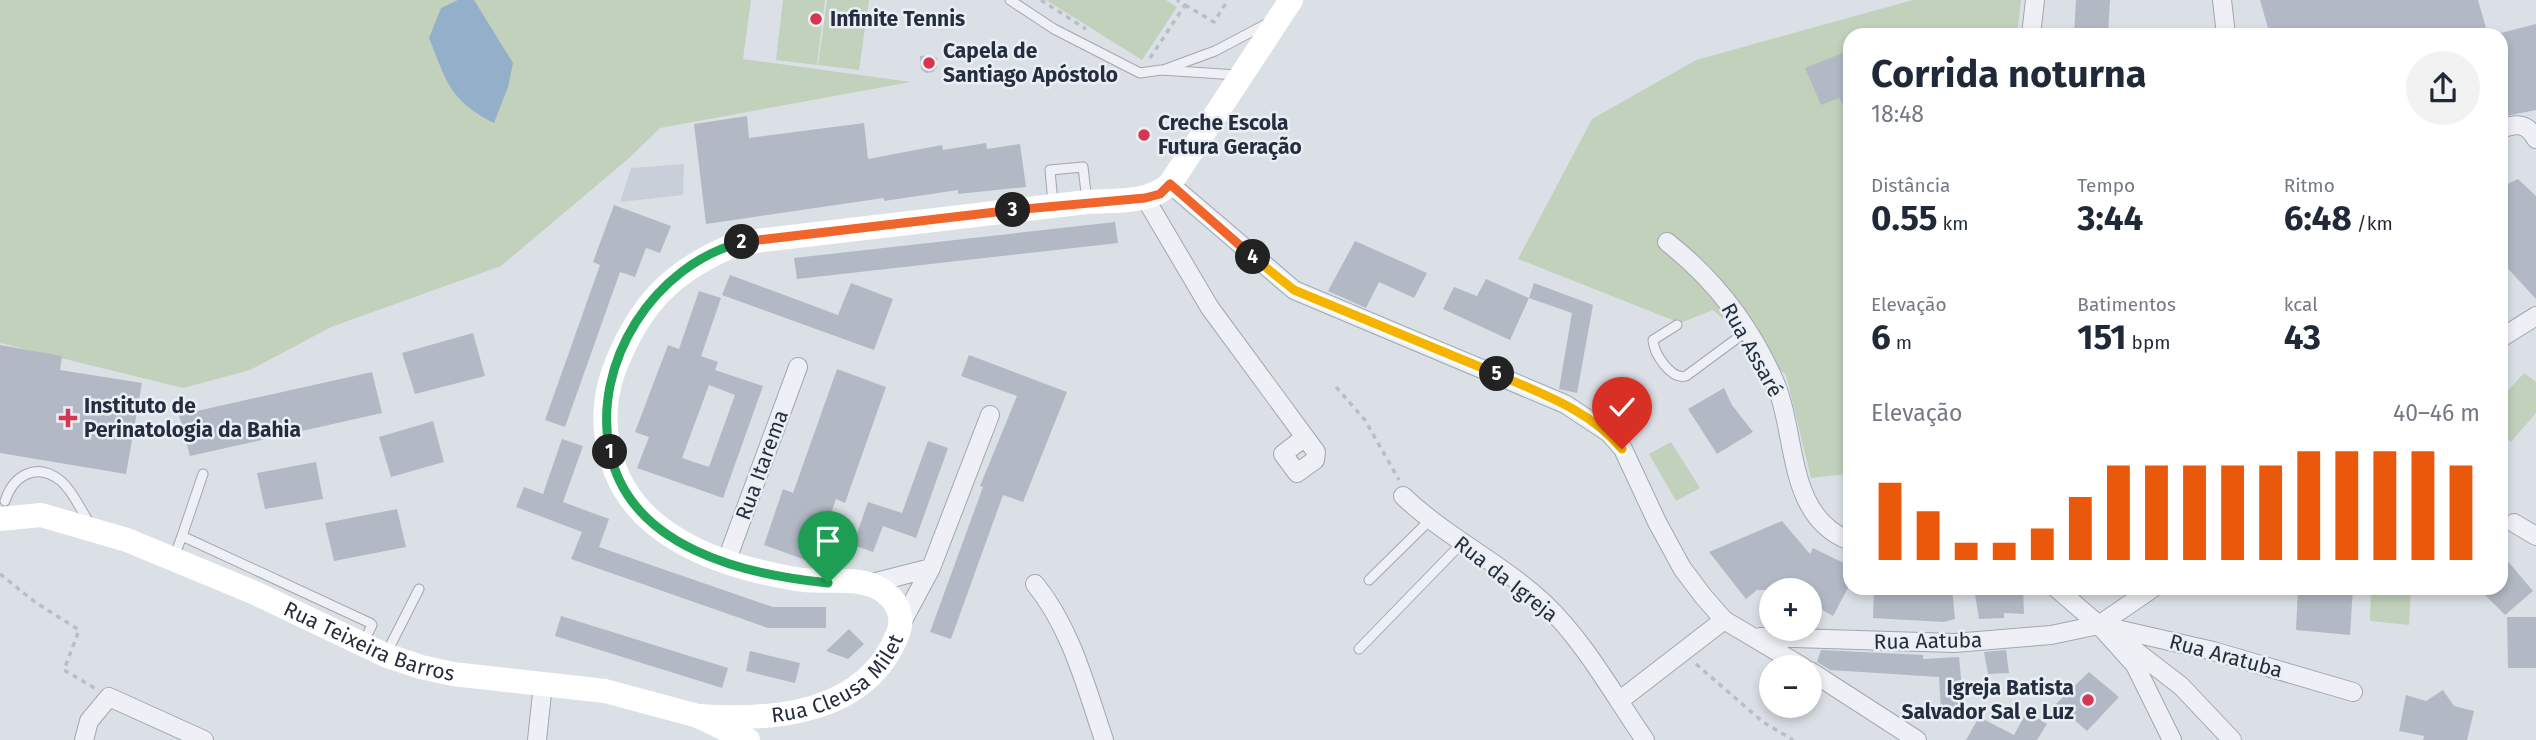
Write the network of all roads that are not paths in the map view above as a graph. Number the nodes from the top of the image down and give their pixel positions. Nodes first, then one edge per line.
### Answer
1 (1010, 0) edge
2 (2035, 0) edge
3 (2222, 0) edge
4 (1286, 8) edge
5 (2032, 28) edge
6 (2225, 28) edge
7 (1161, 70) junction
8 (1242, 75) junction
9 (2508, 127) edge
10 (2536, 139) edge
11 (1170, 184) junction
12 (1145, 198) junction
13 (1087, 202) junction
14 (1054, 206) junction
15 (1667, 242) dead end
16 (2536, 316) edge
17 (1678, 325) dead end
18 (1747, 331) junction
19 (2508, 334) edge
20 (798, 368) dead end
21 (990, 415) dead end
22 (1305, 437) dead end
23 (203, 474) dead end
24 (1404, 496) road end
25 (2, 507) edge
26 (1430, 520) junction
27 (2514, 523) dead end
28 (93, 530) junction
29 (2536, 536) edge
30 (1843, 537) edge
31 (1462, 543) junction
32 (178, 547) junction
33 (726, 562) junction
34 (931, 568) junction
35 (1369, 580) dead end
36 (868, 584) junction
37 (1035, 584) dead end
38 (419, 589) dead end
39 (2064, 595) edge
40 (2143, 595) edge
41 (1724, 620) junction
42 (901, 624) junction
43 (2099, 625) junction
44 (1756, 637) junction
45 (1359, 649) dead end
46 (385, 655) junction
47 (1784, 655) edge
48 (1822, 679) edge
49 (542, 684) junction
50 (2353, 692) dead end
51 (1619, 701) junction
52 (698, 716) junction
53 (84, 740) edge
54 (204, 740) edge
55 (537, 740) edge
56 (748, 740) edge
57 (1104, 740) edge
58 (1645, 740) edge
59 (1917, 740) edge
60 (2172, 740) edge
61 (2232, 740) edge

1 - 7 lane
2 - 5 street
3 - 6 street
4 - 7 lane
4 - 8 main road
7 - 8 lane
8 - 11 main road
9 - 10 street
11 - 12 main road
11 - 41 street
12 - 13 main road
12 - 22 street
13 - 14 main road
13 - 14 lane
14 - 33 main road
15 - 18 street, Rua Assaré
16 - 19 street
17 - 18 lane
18 - 30 street, Rua Assaré
20 - 33 street, Rua Itarema
21 - 34 street, Rua Cleusa Milet
23 - 32 lane
24 - 26 street, Rua da Igreja
25 - 28 main road, Rua Teixeira Barros
25 - 28 lane
26 - 31 street, Rua da Igreja
26 - 35 lane
27 - 29 street
28 - 32 main road, Rua Teixeira Barros
31 - 45 lane
31 - 51 street, Rua da Igreja
32 - 46 main road, Rua Teixeira Barros
33 - 36 main road
34 - 36 street
34 - 42 street, Rua Cleusa Milet
36 - 42 main road
37 - 57 street
38 - 46 lane
39 - 43 street
40 - 43 street
41 - 44 street
41 - 51 street
42 - 52 main road, Rua Cleusa Milet
43 - 44 street, Rua Aatuba
43 - 50 street, Rua Aratuba
43 - 60 street
43 - 61 street
44 - 47 street
46 - 49 main road, Rua Teixeira Barros
48 - 59 street
49 - 52 main road, Rua Teixeira Barros
49 - 55 street
51 - 58 street, Rua da Igreja
52 - 56 main road, Rua Teixeira Barros
53 - 54 street

